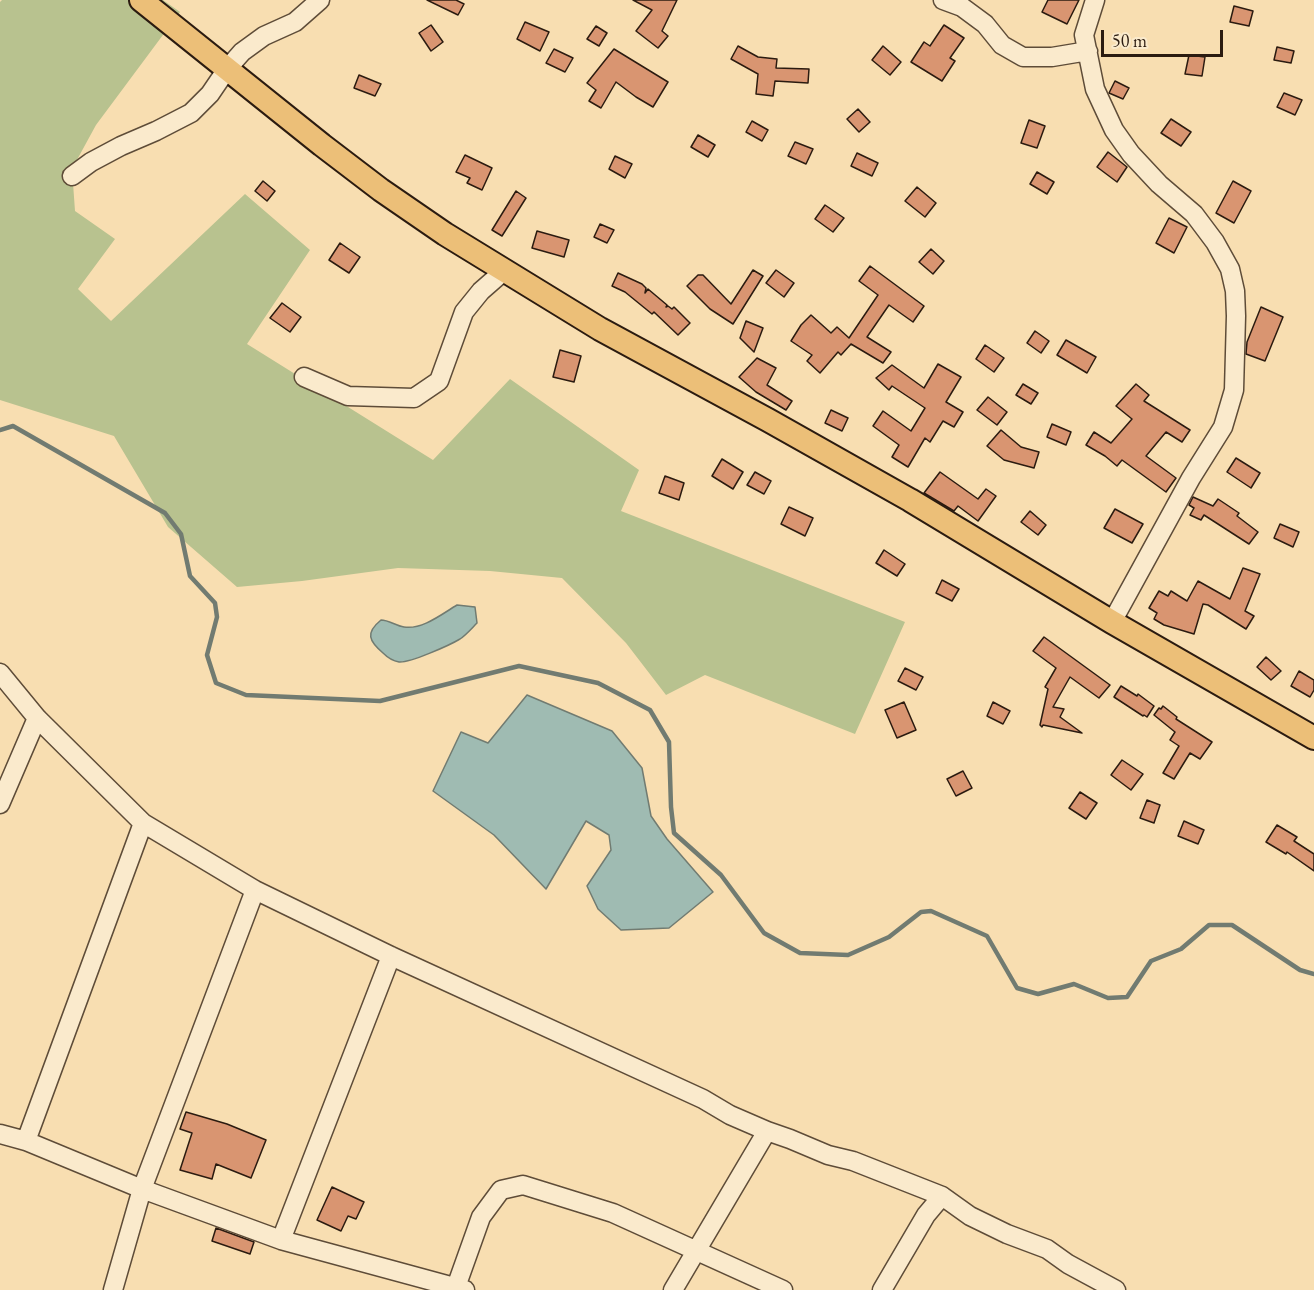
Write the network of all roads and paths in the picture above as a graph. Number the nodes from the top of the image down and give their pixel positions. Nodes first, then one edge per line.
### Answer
1 (141, 0) edge
2 (320, 0) edge
3 (943, 0) edge
4 (1095, 0) edge
5 (1088, 51) junction
6 (227, 69) junction
7 (72, 176) dead end
8 (505, 270) junction
9 (304, 377) dead end
10 (1113, 622) junction
11 (0, 673) edge
12 (37, 718) junction
13 (1314, 738) edge
14 (0, 804) edge
15 (142, 823) junction
16 (255, 890) junction
17 (390, 956) junction
18 (767, 1131) junction
19 (0, 1134) edge
20 (26, 1142) junction
21 (142, 1189) junction
22 (942, 1196) junction
23 (281, 1240) junction
24 (696, 1252) junction
25 (460, 1288) edge
26 (113, 1290) edge
27 (673, 1290) edge
28 (783, 1290) edge
29 (882, 1290) edge
30 (1116, 1290) edge

1 - 6 main road
2 - 6 street
3 - 5 street
4 - 5 street
5 - 10 street
6 - 7 street
6 - 8 main road
8 - 9 street
8 - 10 main road
10 - 13 main road
11 - 12 street
12 - 14 street
12 - 15 street
15 - 16 street
15 - 20 street
16 - 17 street
16 - 21 street
17 - 18 street
17 - 23 street
18 - 22 street
18 - 24 street
19 - 20 street
20 - 21 street
21 - 23 street
21 - 26 street
22 - 29 street
22 - 30 street
23 - 25 street
24 - 25 street
24 - 27 street
24 - 28 street

